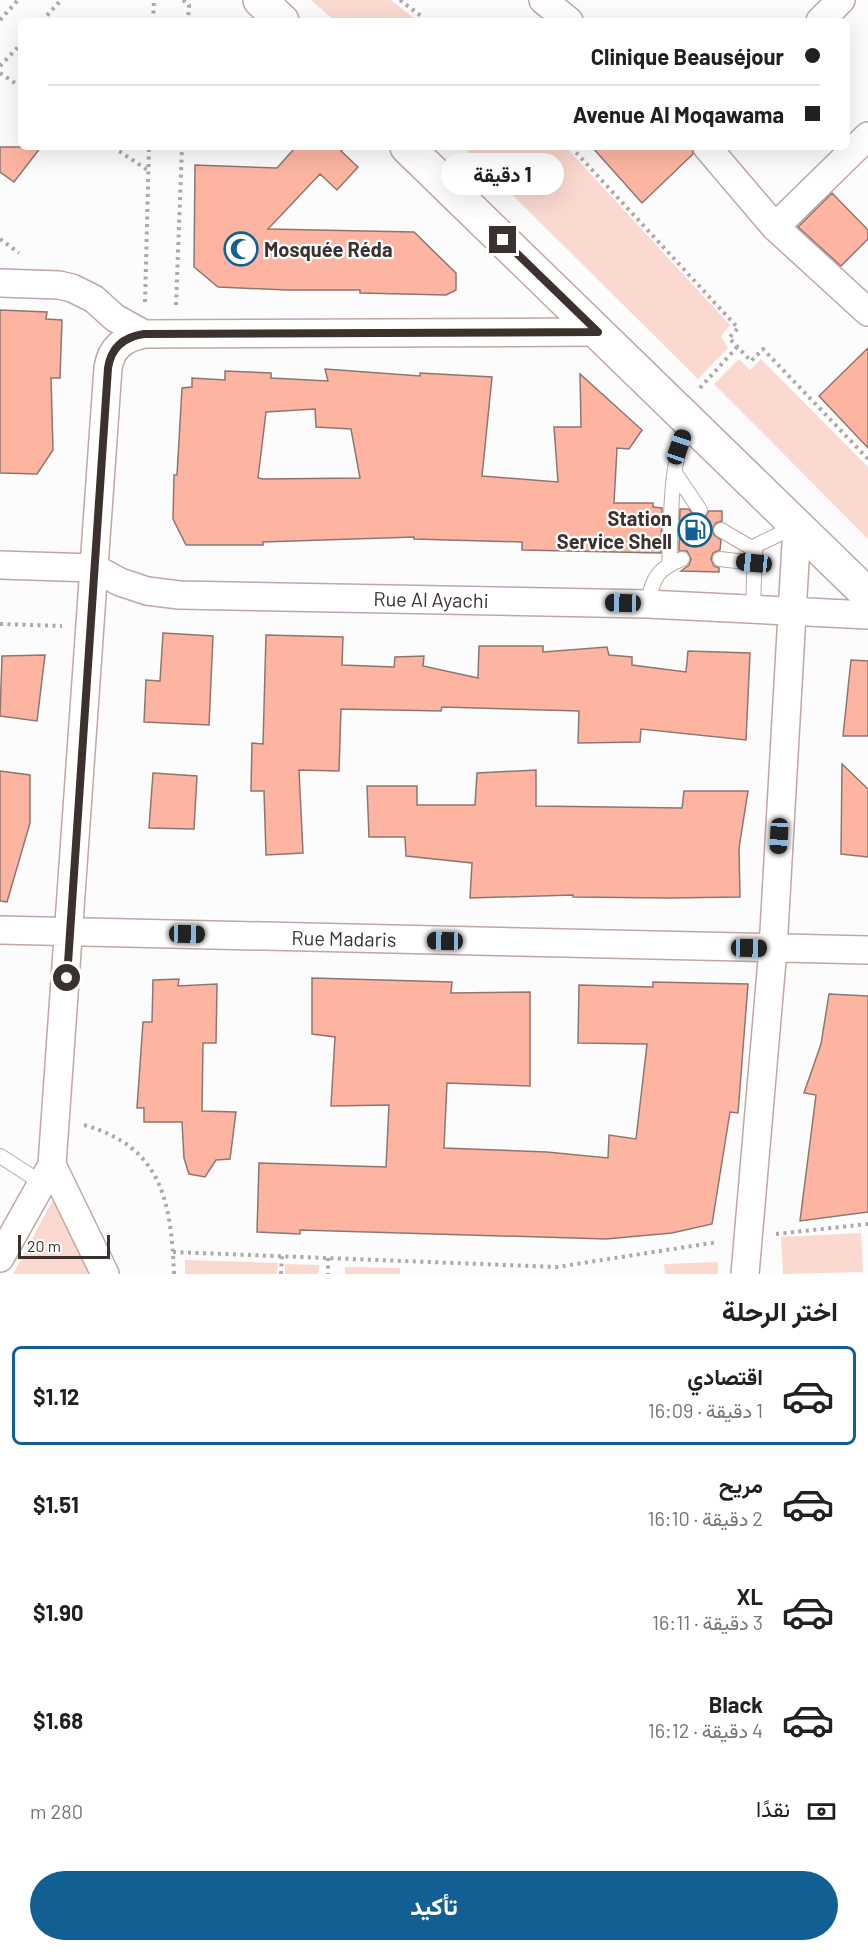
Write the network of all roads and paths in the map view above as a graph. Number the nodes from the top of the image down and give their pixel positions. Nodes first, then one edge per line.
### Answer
1 (18, 0) edge
2 (154, 0) edge
3 (183, 0) edge
4 (260, 0) edge
5 (400, 0) edge
6 (543, 0) edge
7 (841, 0) edge
8 (58, 1) edge
9 (44, 18) edge
10 (153, 18) edge
11 (188, 18) edge
12 (279, 18) edge
13 (419, 18) edge
14 (565, 18) edge
15 (823, 18) edge
16 (0, 20) edge
17 (18, 47) edge
18 (0, 66) edge
19 (0, 73) edge
20 (18, 85) edge
21 (868, 136) edge
22 (117, 150) edge
23 (149, 150) edge
24 (182, 150) edge
25 (410, 150) edge
26 (574, 150) edge
27 (710, 150) edge
28 (149, 171) junction
29 (775, 227) junction
30 (0, 283) edge
31 (868, 312) edge
32 (598, 332) junction
33 (144, 334) junction
34 (174, 334) junction
35 (737, 348) junction
36 (684, 416) junction
37 (868, 459) edge
38 (675, 473) junction
39 (700, 510) dead end
40 (796, 526) junction
41 (721, 530) dead end
42 (755, 557) junction
43 (720, 559) dead end
44 (0, 565) edge
45 (93, 568) junction
46 (868, 595) edge
47 (647, 604) junction
48 (753, 609) junction
49 (793, 611) junction
50 (868, 615) edge
51 (0, 624) edge
52 (90, 627) junction
53 (0, 930) edge
54 (70, 932) junction
55 (772, 949) junction
56 (868, 950) edge
57 (57, 1117) junction
58 (0, 1156) edge
59 (47, 1174) junction
60 (868, 1224) edge
61 (749, 1237) junction
62 (173, 1252) junction
63 (282, 1256) junction
64 (0, 1258) edge
65 (328, 1258) junction
66 (745, 1273) edge
67 (105, 1274) edge
68 (174, 1274) edge
69 (281, 1274) edge
70 (328, 1274) edge

1 - 16 path
2 - 10 path
3 - 11 path
4 - 12 street
5 - 13 path
6 - 14 street
7 - 15 street
8 - 9 path
17 - 18 path
19 - 20 path
21 - 29 street
22 - 28 path
23 - 28 path
24 - 34 path
25 - 32 street
26 - 35 path
27 - 29 street
28 - 33 path
29 - 31 street
30 - 33 street
32 - 34 street
32 - 36 street
33 - 34 street
33 - 45 street
35 - 36 path
35 - 37 path
36 - 38 lane
36 - 40 street
38 - 39 lane
38 - 47 lane
40 - 42 lane
40 - 46 street
40 - 49 street
41 - 42 lane
42 - 43 lane
42 - 48 lane
44 - 45 street, Rue Al Ayachi
45 - 47 street, Rue Al Ayachi
45 - 52 street
47 - 48 street, Rue Al Ayachi
48 - 49 street, Rue Al Ayachi
49 - 50 street, Rue Al Ayachi
49 - 55 street
51 - 52 path
52 - 54 street
53 - 54 street, Rue Madaris
54 - 55 street, Rue Madaris
54 - 57 street
55 - 56 street, Rue Madaris
55 - 61 street
57 - 59 street
57 - 62 path
58 - 59 lane
59 - 64 street
59 - 67 street
60 - 61 path
61 - 65 path
61 - 66 street
62 - 63 path
62 - 68 path
63 - 65 path
63 - 69 path
65 - 70 path

